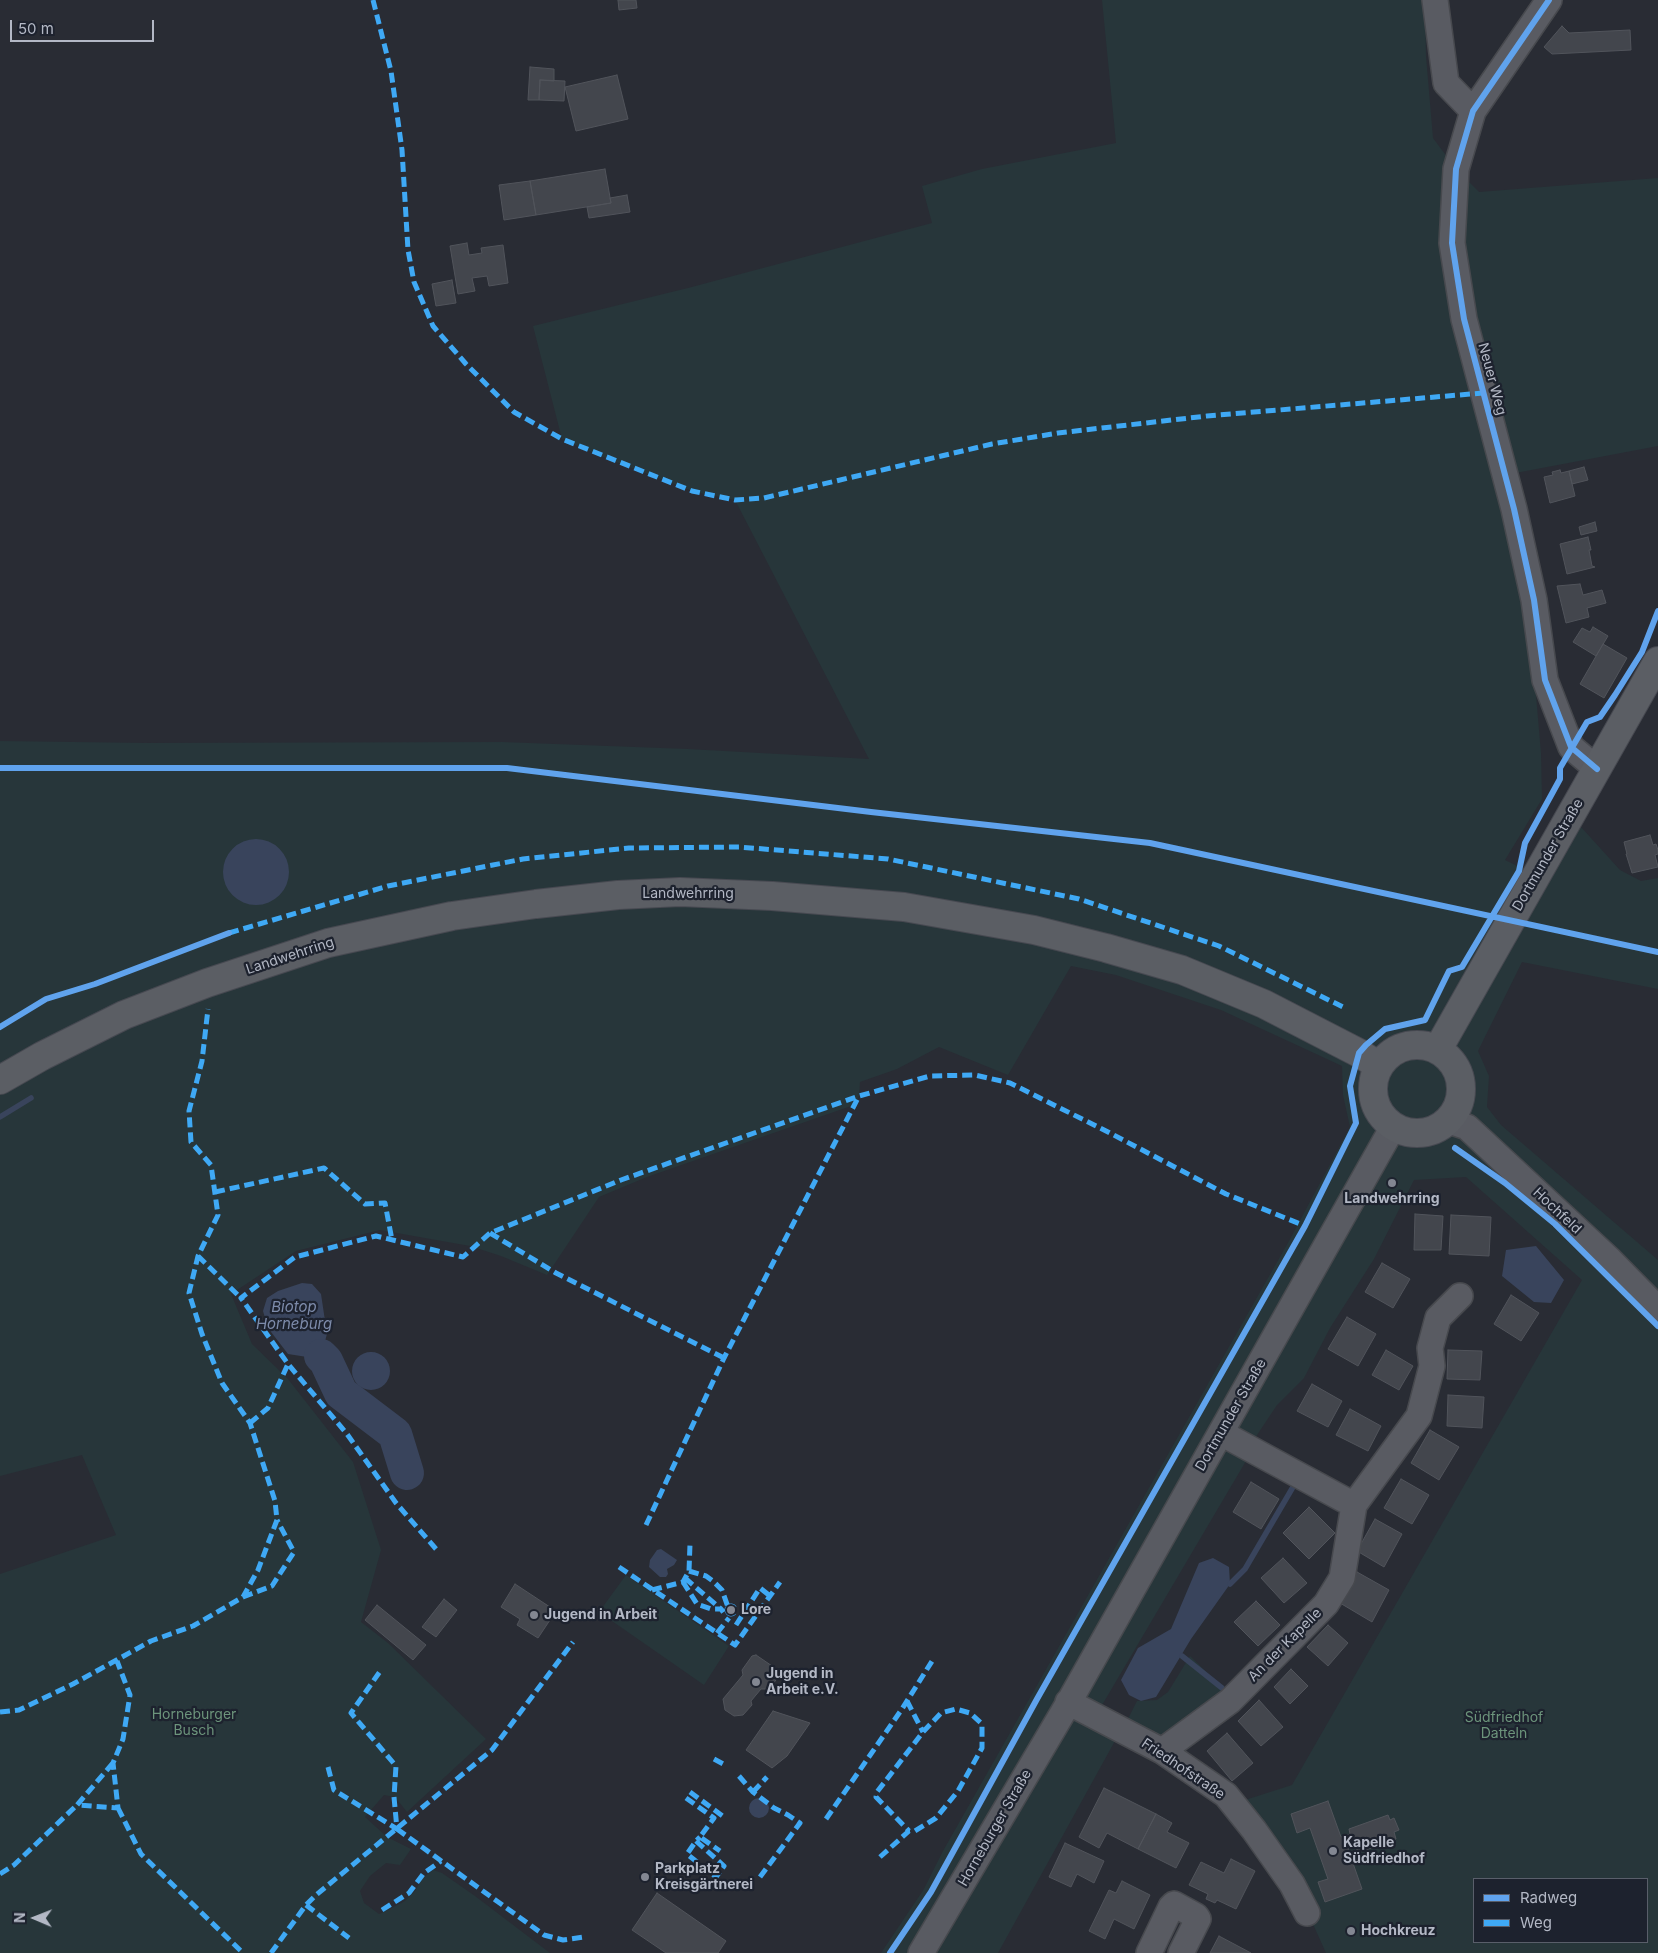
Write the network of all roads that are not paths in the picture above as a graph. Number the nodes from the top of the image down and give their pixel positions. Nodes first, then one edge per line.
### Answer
1 (1435, 0) edge
2 (1549, 0) edge
3 (1473, 111) junction
4 (1658, 661) edge
5 (1597, 769) junction
6 (1438, 1050) junction
7 (1379, 1066) junction
8 (0, 1080) edge
9 (1449, 1121) junction
10 (1393, 1127) junction
11 (1460, 1296) dead end
12 (1658, 1308) edge
13 (1220, 1433) junction
14 (1354, 1505) junction
15 (1068, 1702) junction
16 (1162, 1751) junction
17 (1307, 1913) dead end
18 (921, 1953) edge
19 (1149, 1953) edge
20 (1181, 1953) edge

1 - 3 street
2 - 3 street, Neuer Weg
3 - 5 street, Neuer Weg
4 - 5 main road, Dortmunder Straße
5 - 6 main road, Dortmunder Straße
6 - 7 main road
6 - 9 main road
7 - 8 main road, Landwehrring
7 - 10 main road
9 - 10 main road
9 - 12 street, Hochfeld
10 - 13 street, Dortmunder Straße
11 - 14 street, An der Kapelle
13 - 14 street
13 - 15 street, Dortmunder Straße
14 - 16 street, An der Kapelle
15 - 16 street, Friedhofstraße
15 - 18 street, Horneburger Straße
16 - 17 street, Friedhofstraße
19 - 20 street

